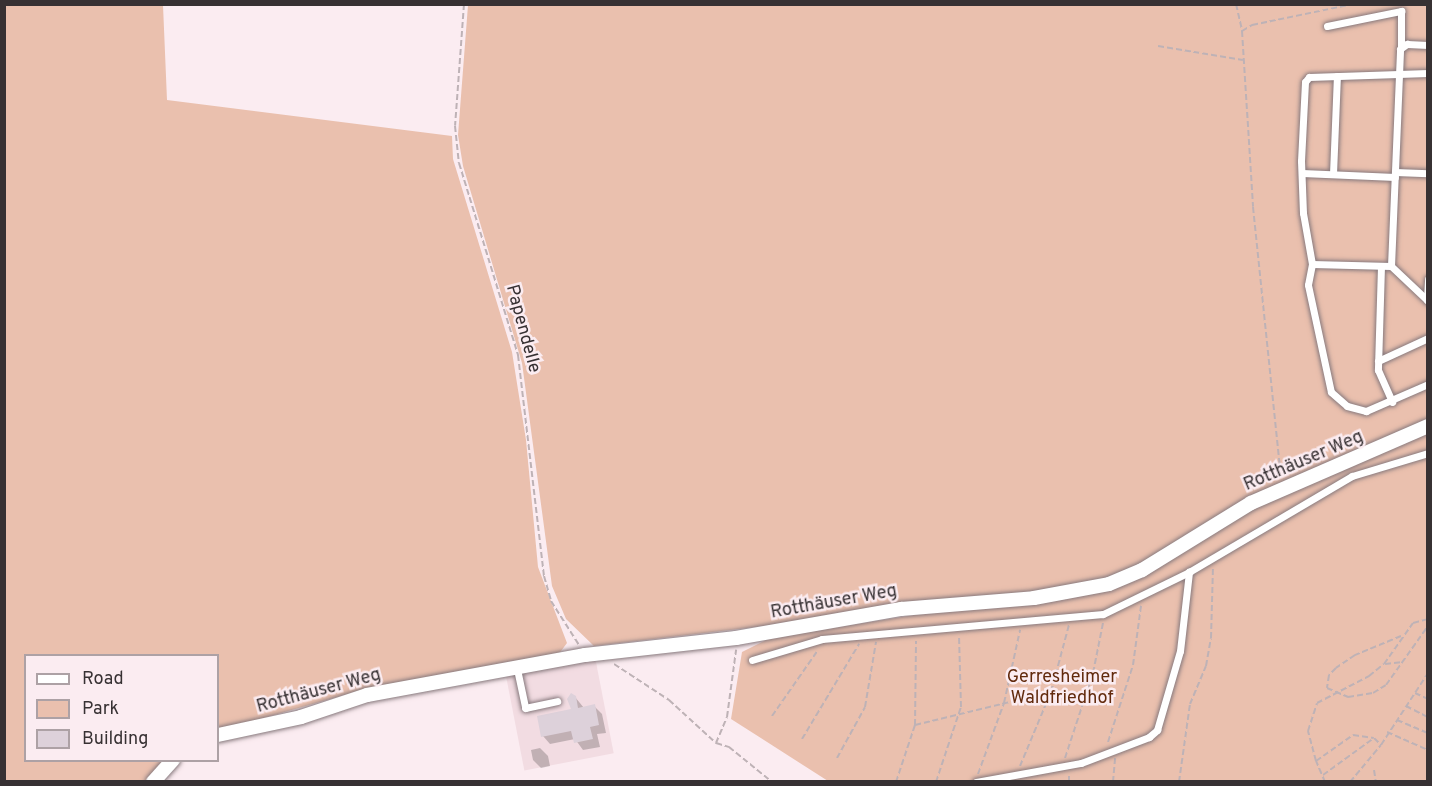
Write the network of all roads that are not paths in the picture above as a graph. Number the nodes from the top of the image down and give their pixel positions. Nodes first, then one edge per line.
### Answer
1 (1326, 26) dead end
2 (1428, 45) edge
3 (1401, 46) junction
4 (1428, 73) edge
5 (1400, 74) junction
6 (1337, 76) junction
7 (1428, 172) edge
8 (1302, 173) junction
9 (1333, 174) junction
10 (1395, 174) junction
11 (1312, 264) junction
12 (1381, 266) junction
13 (1391, 266) junction
14 (1428, 279) edge
15 (1427, 301) edge
16 (1428, 338) edge
17 (1378, 362) junction
18 (1428, 384) edge
19 (1392, 402) junction
20 (1428, 426) edge
21 (1428, 453) edge
22 (1189, 572) junction
23 (752, 660) dead end
24 (517, 669) junction
25 (558, 701) dead end
26 (219, 735) edge
27 (171, 762) edge
28 (977, 781) edge
29 (153, 782) edge

1 - 3 lane
2 - 3 lane
3 - 5 lane
4 - 5 lane
5 - 6 lane
5 - 10 lane
6 - 8 lane
6 - 9 lane
7 - 10 lane
8 - 9 lane
8 - 11 lane
9 - 10 lane
10 - 13 lane
11 - 12 lane
11 - 19 lane
12 - 13 lane
12 - 17 lane
13 - 15 lane
14 - 15 lane
16 - 17 lane
17 - 19 lane
18 - 19 lane
20 - 24 street, Rotthäuser Weg
21 - 22 lane
22 - 23 lane
22 - 28 lane
24 - 25 lane
24 - 26 street, Rotthäuser Weg
27 - 29 street

